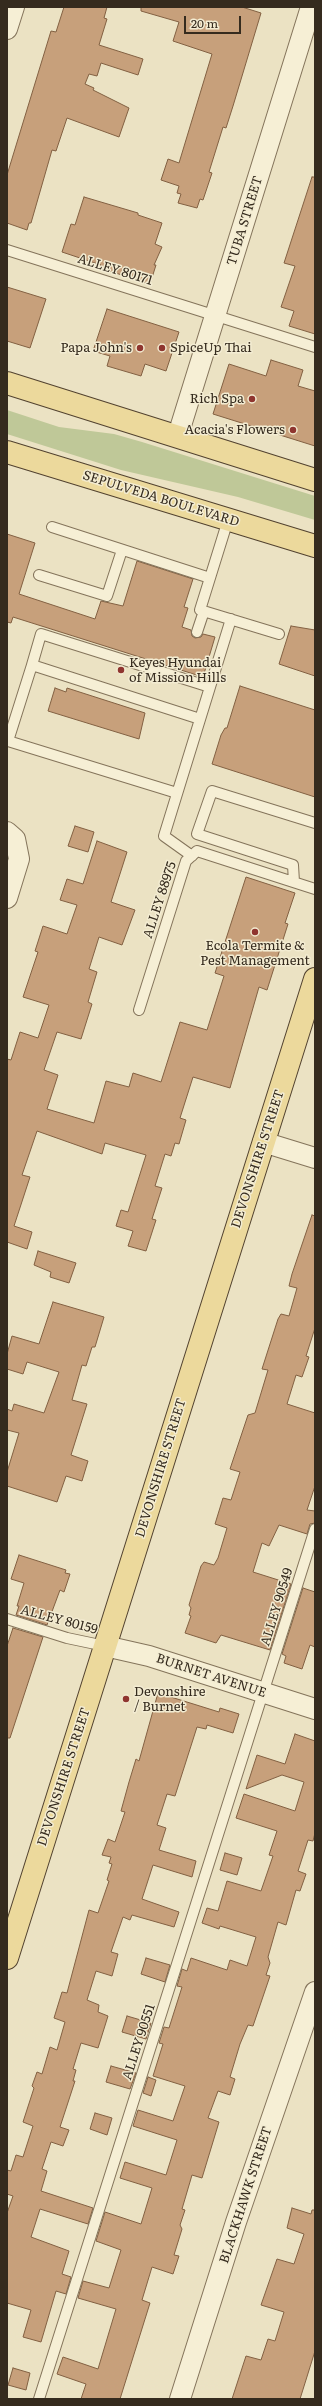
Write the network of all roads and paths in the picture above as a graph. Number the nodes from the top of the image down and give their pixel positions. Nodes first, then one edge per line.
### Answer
1 (14, 7) edge
2 (311, 7) edge
3 (7, 29) edge
4 (7, 250) edge
5 (216, 316) junction
6 (315, 347) edge
7 (7, 383) edge
8 (178, 435) junction
9 (7, 452) edge
10 (315, 480) edge
11 (228, 520) junction
12 (52, 527) dead end
13 (311, 544) edge
14 (122, 550) junction
15 (39, 575) dead end
16 (210, 578) junction
17 (204, 611) junction
18 (231, 619) junction
19 (197, 632) dead end
20 (279, 634) dead end
21 (32, 666) junction
22 (210, 687) junction
23 (200, 719) junction
24 (177, 793) junction
25 (315, 822) edge
26 (11, 835) edge
27 (192, 856) junction
28 (294, 882) junction
29 (315, 889) edge
30 (7, 898) edge
31 (315, 979) edge
32 (139, 1010) dead end
33 (263, 1142) junction
34 (315, 1158) edge
35 (315, 1529) edge
36 (7, 1619) edge
37 (105, 1646) junction
38 (264, 1693) junction
39 (315, 1709) edge
40 (7, 1958) edge
41 (315, 1992) edge
42 (39, 2399) edge
43 (180, 2399) edge

1 - 3 street
2 - 5 street, TUBA STREET
4 - 5 lane, ALLEY 80171
5 - 6 lane, ALLEY 80171
5 - 8 street, TUBA STREET
7 - 8 main road
8 - 10 main road
9 - 11 main road, SEPULVEDA BOULEVARD
11 - 13 main road, SEPULVEDA BOULEVARD
11 - 16 lane
12 - 14 lane
14 - 15 lane
14 - 16 lane
16 - 17 lane
17 - 18 lane
17 - 19 lane
18 - 20 lane
18 - 22 lane
21 - 22 lane
21 - 23 lane
21 - 24 lane
22 - 23 lane
23 - 24 lane
24 - 27 lane
25 - 28 lane
26 - 30 street
27 - 28 lane, ALLEY 88975
27 - 32 lane, ALLEY 88975
28 - 29 lane, ALLEY 88975
31 - 33 main road, DEVONSHIRE STREET
33 - 34 street
33 - 37 main road, DEVONSHIRE STREET
35 - 38 lane, ALLEY 90549
36 - 37 lane, ALLEY 80159
37 - 38 street, BURNET AVENUE
37 - 40 main road, DEVONSHIRE STREET
38 - 39 street, BURNET AVENUE
38 - 42 lane, ALLEY 90551
41 - 43 street, BLACKHAWK STREET

